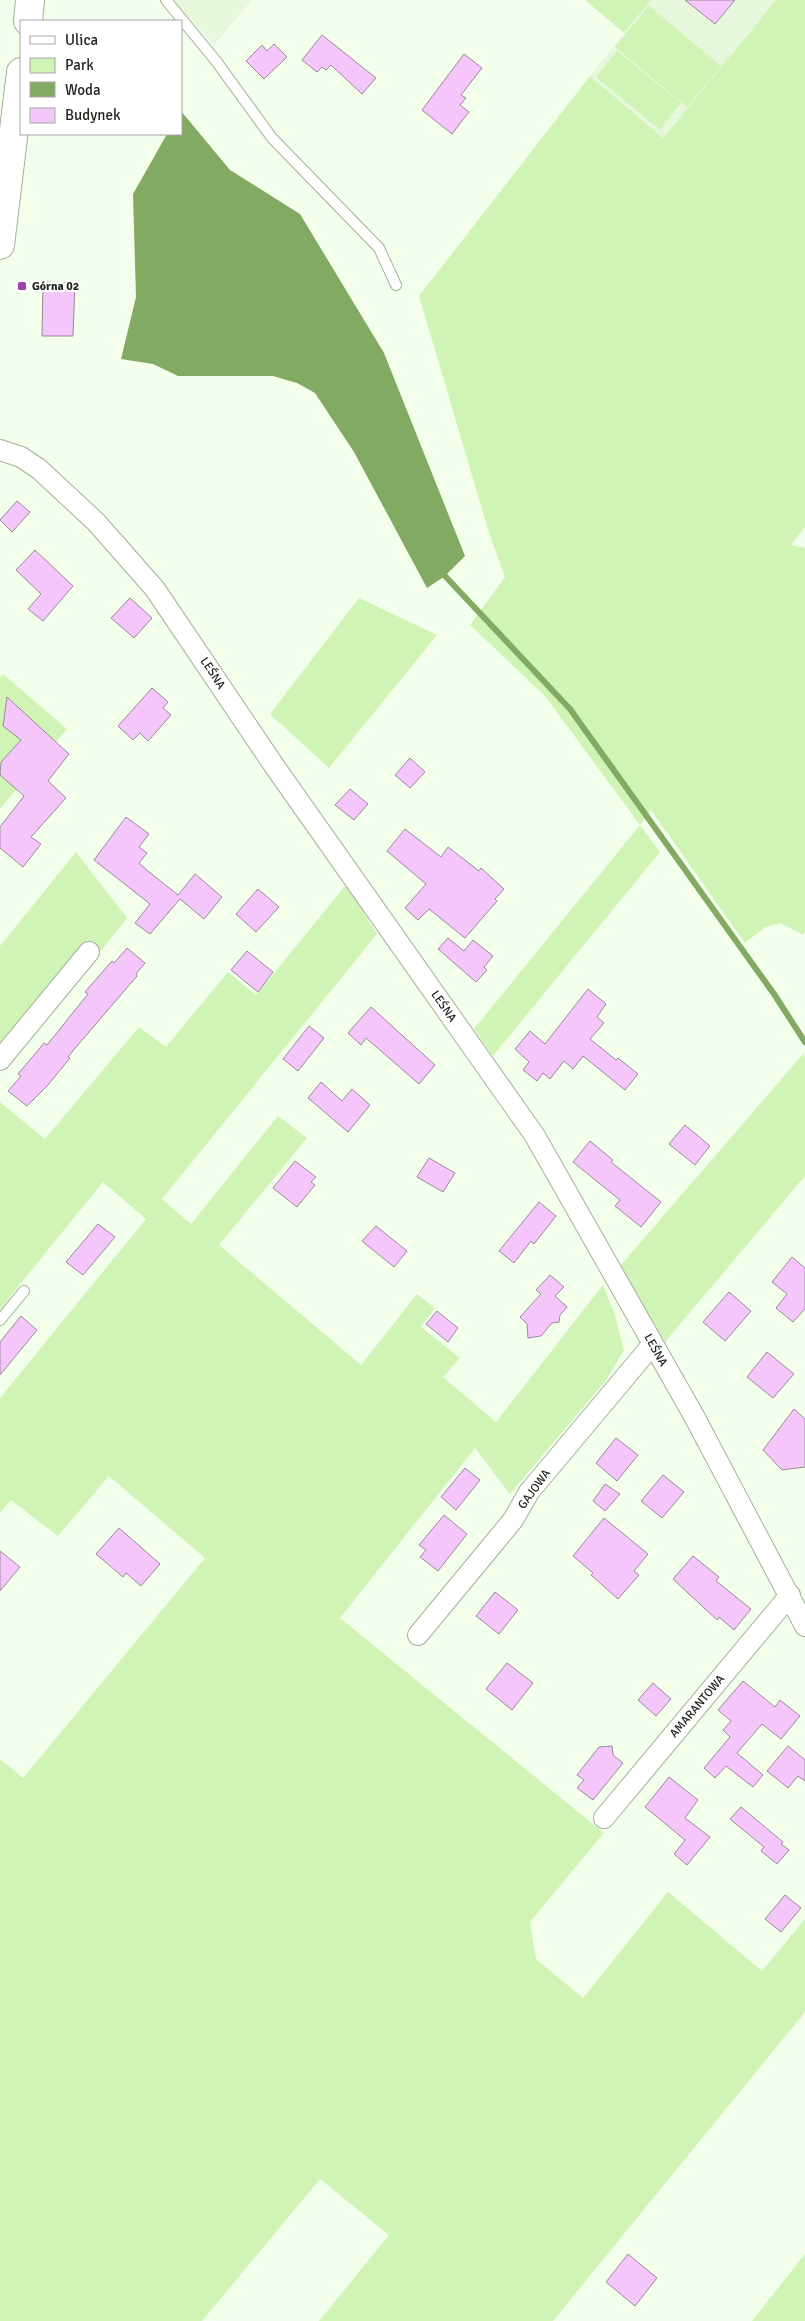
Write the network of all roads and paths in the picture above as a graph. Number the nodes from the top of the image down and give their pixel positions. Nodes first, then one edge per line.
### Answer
1 (30, 0) edge
2 (166, 0) edge
3 (28, 20) edge
4 (20, 80) edge
5 (0, 245) edge
6 (396, 284) dead end
7 (0, 450) edge
8 (89, 952) dead end
9 (0, 1060) edge
10 (24, 1291) dead end
11 (0, 1320) edge
12 (652, 1345) junction
13 (790, 1595) junction
14 (805, 1626) edge
15 (418, 1634) dead end
16 (604, 1818) dead end

1 - 3 main road
2 - 6 lane
4 - 5 main road
7 - 12 street, LEŚNA
8 - 9 street
10 - 11 lane
12 - 13 street, LEŚNA
12 - 15 street, GAJOWA
13 - 14 street, LEŚNA
13 - 16 street, AMARANTOWA

